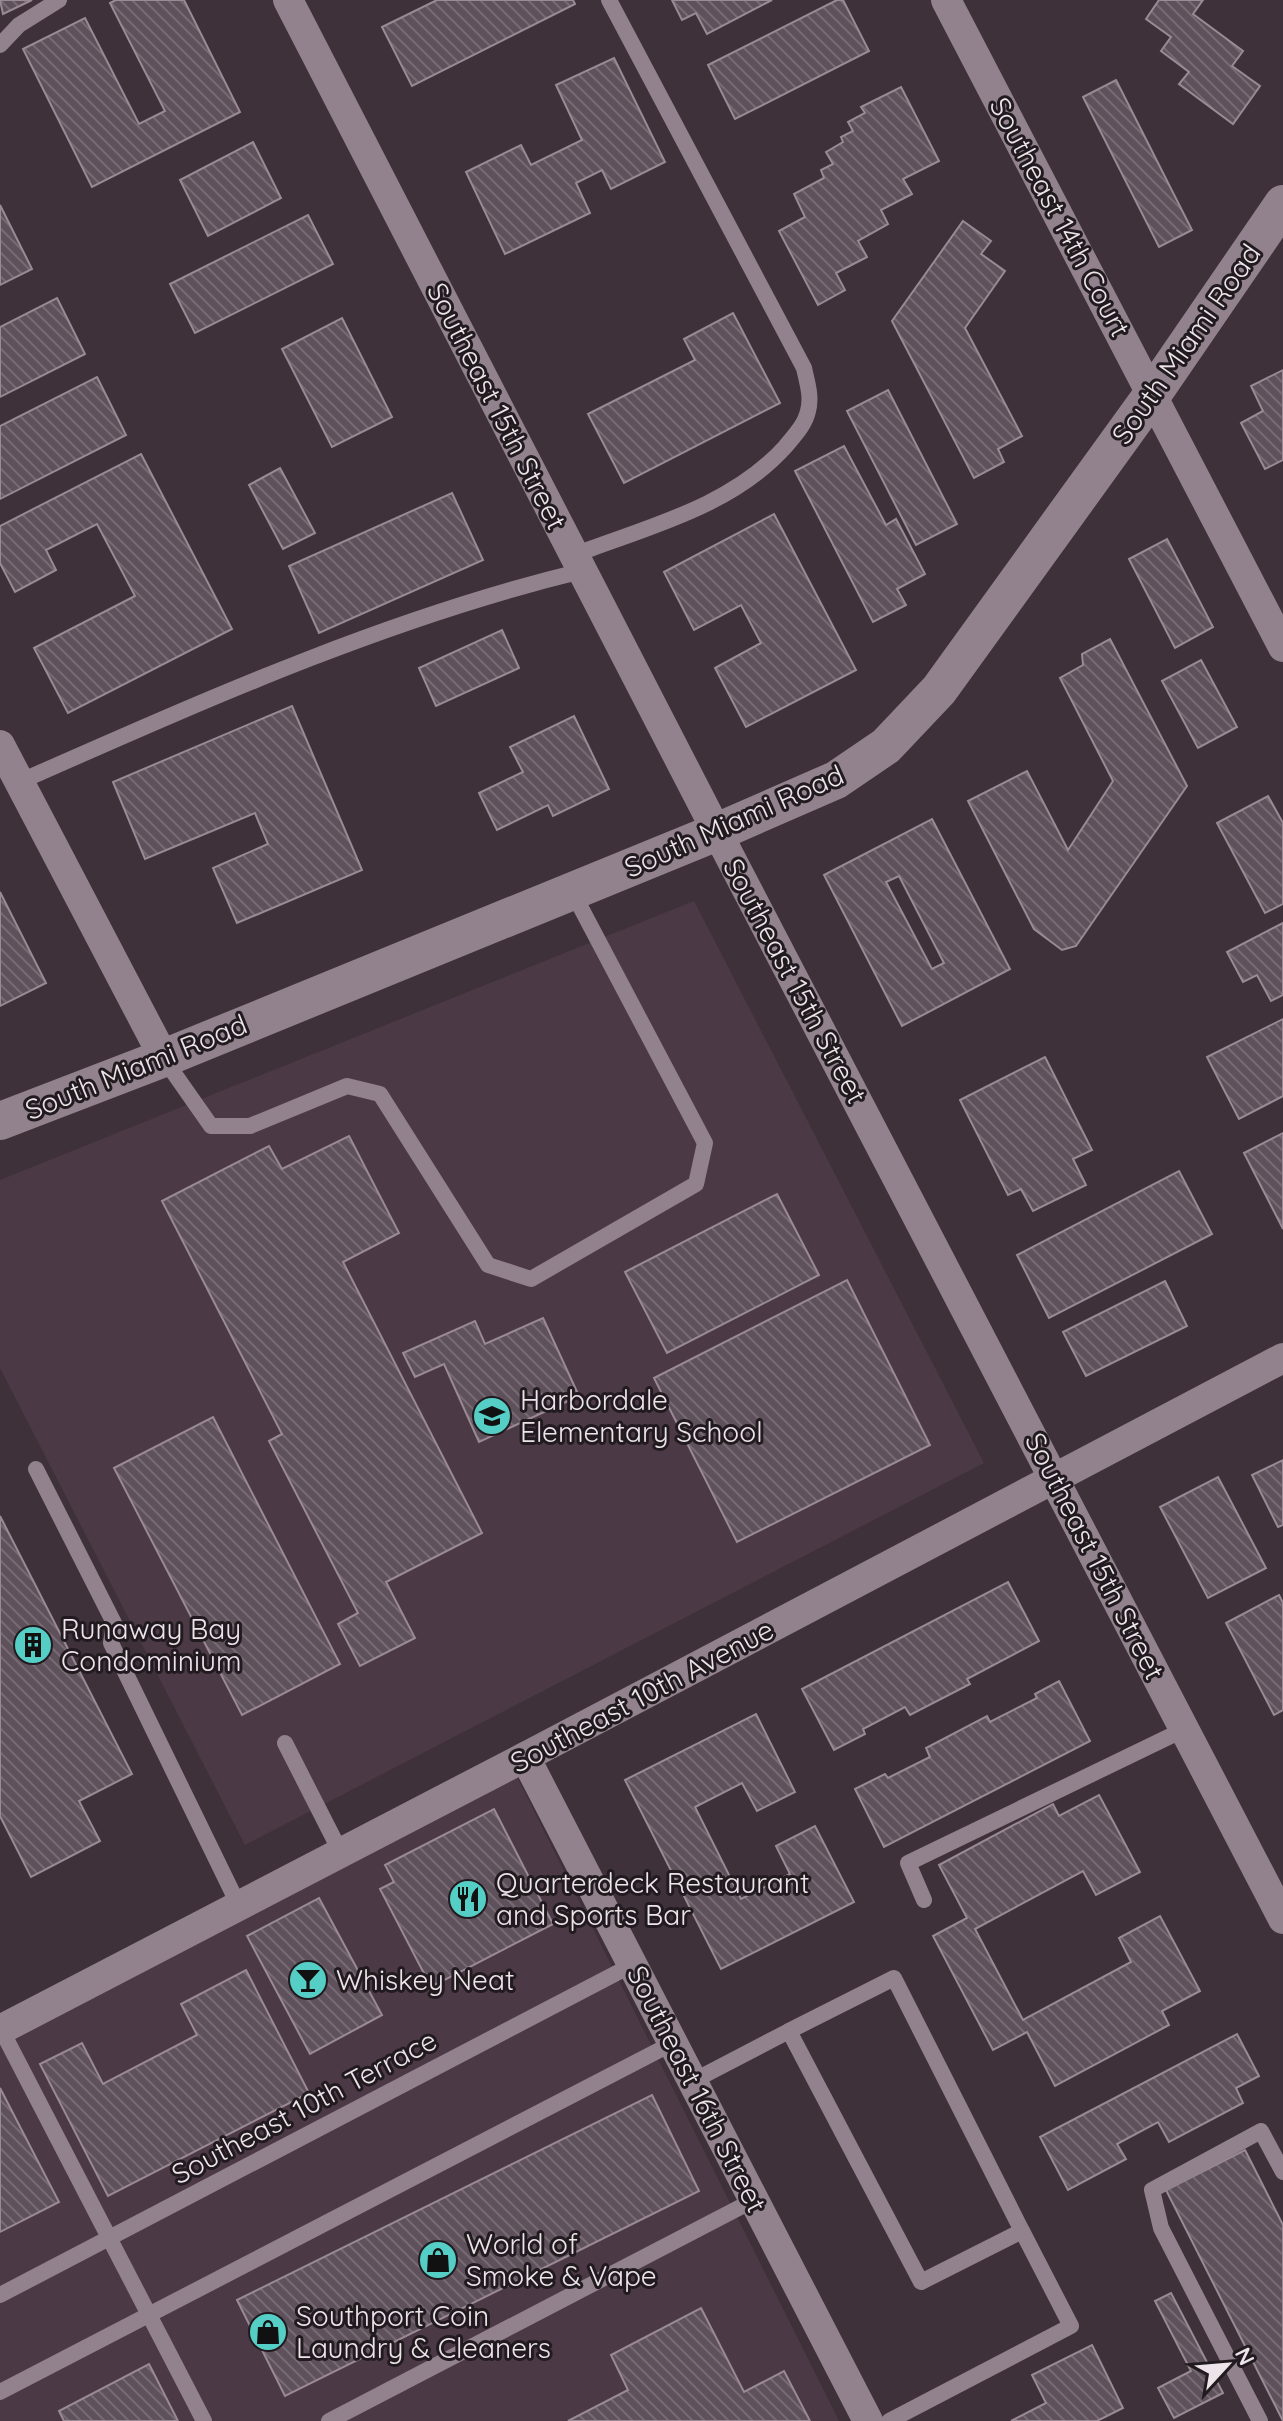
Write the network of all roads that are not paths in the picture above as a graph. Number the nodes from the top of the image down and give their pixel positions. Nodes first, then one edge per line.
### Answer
1 (59, 0) edge
2 (288, 0) edge
3 (609, 0) edge
4 (946, 0) edge
5 (0, 45) edge
6 (1283, 204) edge
7 (1152, 395) junction
8 (578, 563) junction
9 (1283, 647) edge
10 (0, 745) edge
11 (19, 782) junction
12 (717, 832) junction
13 (572, 891) junction
14 (164, 1058) junction
15 (0, 1121) edge
16 (1283, 1358) edge
17 (36, 1469) dead end
18 (1056, 1479) junction
19 (1185, 1729) junction
20 (285, 1743) dead end
21 (525, 1757) junction
22 (341, 1853) junction
23 (924, 1900) dead end
24 (239, 1906) junction
25 (1283, 1919) edge
26 (632, 1965) junction
27 (0, 2029) edge
28 (789, 2031) junction
29 (673, 2043) junction
30 (693, 2081) junction
31 (1283, 2172) edge
32 (754, 2200) junction
33 (1022, 2231) junction
34 (109, 2238) junction
35 (0, 2295) edge
36 (149, 2314) junction
37 (0, 2392) edge
38 (204, 2421) edge
39 (329, 2421) edge
40 (868, 2421) edge
41 (889, 2421) edge
42 (1260, 2421) edge

1 - 5 lane
2 - 8 street, Southeast 15th Street
3 - 8 lane
4 - 7 street, Southeast 14th Court
6 - 7 street, South Miami Road
7 - 9 street, Southeast 14th Court
7 - 12 street, South Miami Road
8 - 11 lane
8 - 12 street, Southeast 15th Street
10 - 11 street
11 - 14 street
12 - 13 street, South Miami Road
12 - 18 street, Southeast 15th Street
13 - 14 street, South Miami Road
13 - 14 lane
14 - 15 street, South Miami Road
16 - 18 street, Southeast 10th Avenue
17 - 24 lane
18 - 19 street, Southeast 15th Street
18 - 21 street, Southeast 10th Avenue
19 - 23 lane
19 - 25 street, Southeast 15th Street
20 - 22 lane
21 - 22 street, Southeast 10th Avenue
21 - 26 street, Southeast 16th Street
22 - 24 street, Southeast 10th Avenue
24 - 27 street, Southeast 10th Avenue
26 - 29 street, Southeast 16th Street
26 - 34 lane, Southeast 10th Terrace
27 - 34 lane
28 - 30 lane
28 - 33 lane
28 - 33 lane
29 - 30 street, Southeast 16th Street
29 - 36 lane
30 - 32 street, Southeast 16th Street
31 - 42 lane
32 - 39 lane
32 - 40 street, Southeast 16th Street
33 - 41 lane
34 - 35 lane, Southeast 10th Terrace
34 - 36 lane
36 - 37 lane
36 - 38 lane

